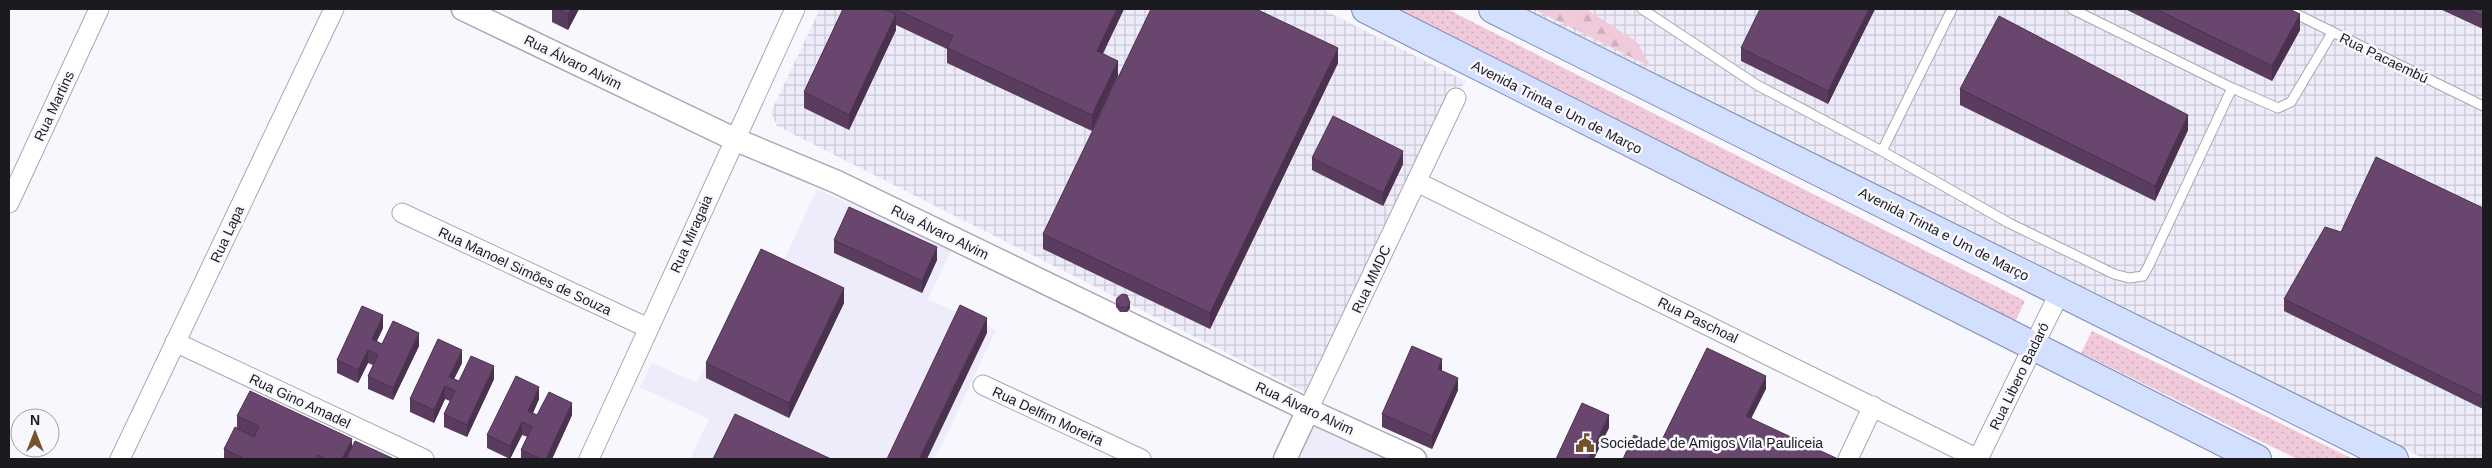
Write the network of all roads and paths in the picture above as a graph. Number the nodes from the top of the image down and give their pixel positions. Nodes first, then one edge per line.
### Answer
1 (99, 9) edge
2 (334, 9) edge
3 (463, 9) edge
4 (795, 9) edge
5 (1366, 9) edge
6 (1493, 9) edge
7 (1642, 9) edge
8 (1952, 9) edge
9 (2072, 9) edge
10 (2286, 9) edge
11 (2332, 32) junction
12 (2232, 88) junction
13 (1456, 98) dead end
14 (2483, 106) edge
15 (734, 139) junction
16 (1882, 151) junction
17 (1417, 182) junction
18 (9, 202) edge
19 (402, 213) dead end
20 (2060, 292) junction
21 (648, 328) junction
22 (176, 342) junction
23 (2034, 348) junction
24 (983, 386) dead end
25 (1872, 406) junction
26 (1308, 410) junction
27 (120, 459) edge
28 (424, 459) edge
29 (589, 459) edge
30 (1141, 459) edge
31 (1285, 459) edge
32 (1415, 459) edge
33 (1848, 459) edge
34 (1978, 459) edge
35 (2258, 459) edge
36 (2394, 459) edge

1 - 18 street, Rua Martins
2 - 22 street, Rua Lapa
3 - 15 street, Rua Álvaro Alvim
4 - 15 street, Rua Miragaia
5 - 23 main road, Avenida Trinta e Um de Março
6 - 20 main road, Avenida Trinta e Um de Março
7 - 16 lane
8 - 16 lane
9 - 12 lane
10 - 11 lane, Rua Pacaembú
11 - 12 lane
11 - 14 lane, Rua Pacaembú
12 - 16 lane
13 - 17 street, Rua MMDC
15 - 21 street, Rua Miragaia
15 - 26 street, Rua Álvaro Alvim
17 - 25 street, Rua Paschoal
17 - 26 street, Rua MMDC
19 - 21 street, Rua Manoel Simões de Souza
20 - 23 street, Rua Libero Badaró
20 - 36 main road, Avenida Trinta e Um de Março
21 - 29 street, Rua Miragaia
22 - 27 street, Rua Lapa
22 - 28 street, Rua Gino Amadel
23 - 34 street, Rua Libero Badaró
23 - 35 main road, Avenida Trinta e Um de Março
24 - 30 street, Rua Delfim Moreira
25 - 33 street
25 - 34 street, Rua Paschoal
26 - 31 street, Rua MMDC
26 - 32 street, Rua Álvaro Alvim

